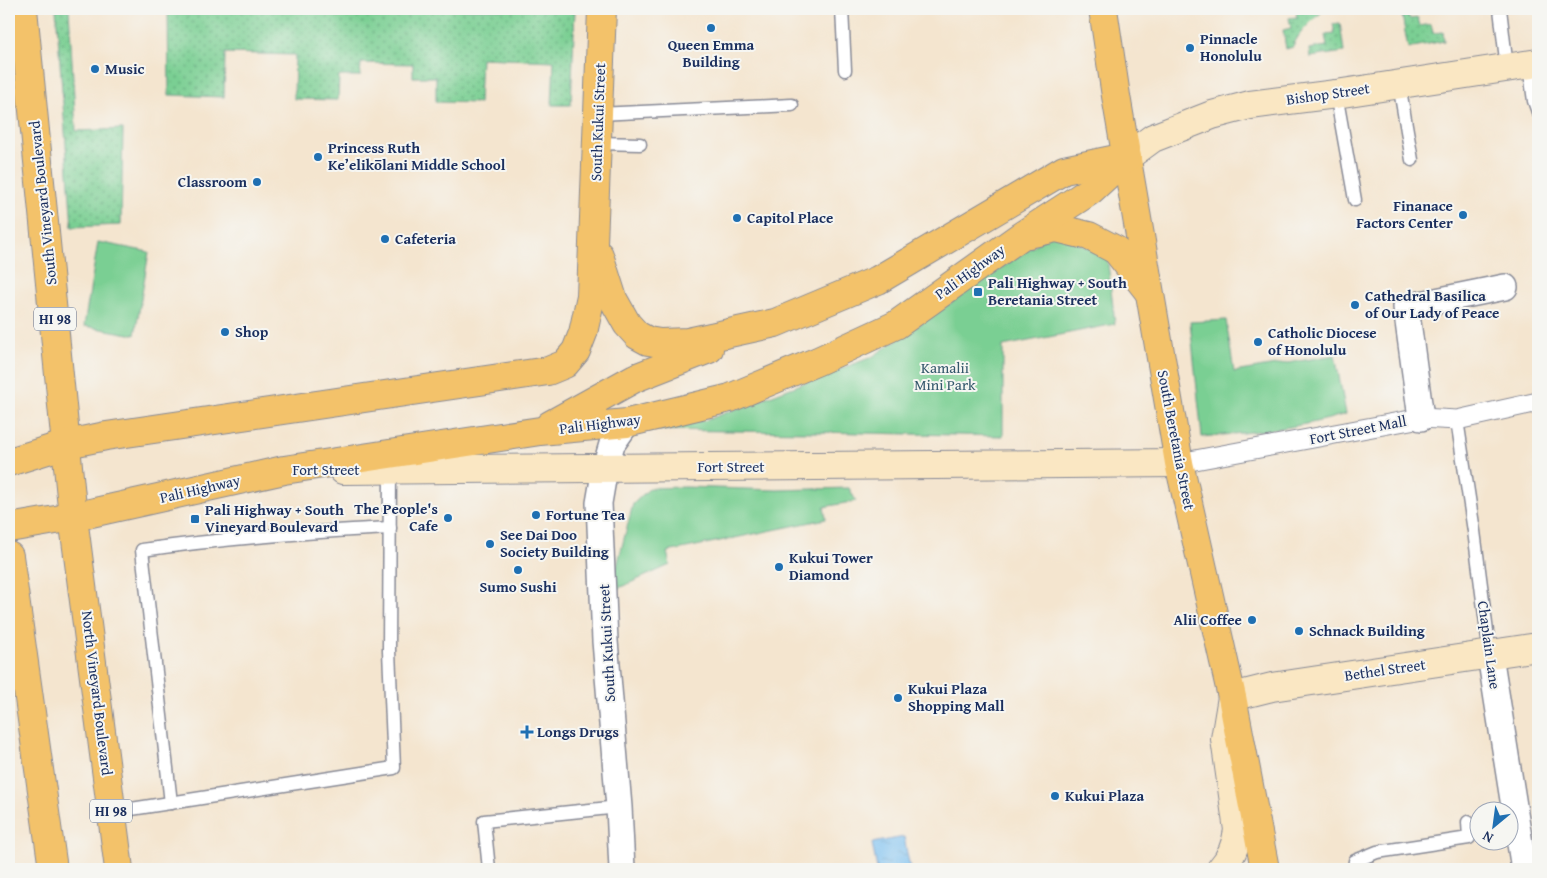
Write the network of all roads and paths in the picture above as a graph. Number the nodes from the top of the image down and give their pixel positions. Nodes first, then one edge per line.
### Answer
1 (23, 9) edge
2 (602, 9) edge
3 (842, 9) edge
4 (1103, 9) edge
5 (1500, 9) edge
6 (1525, 65) edge
7 (845, 70) dead end
8 (1399, 84) junction
9 (1336, 94) junction
10 (792, 105) dead end
11 (1538, 112) edge
12 (598, 114) junction
13 (597, 143) junction
14 (640, 144) dead end
15 (1127, 157) junction
16 (1412, 160) dead end
17 (1355, 200) dead end
18 (593, 236) junction
19 (1021, 236) junction
20 (1505, 288) dead end
21 (1150, 293) junction
22 (775, 323) junction
23 (1538, 402) edge
24 (1421, 418) junction
25 (1456, 420) junction
26 (627, 423) junction
27 (540, 431) junction
28 (67, 444) junction
29 (9, 462) edge
30 (1178, 463) junction
31 (606, 468) junction
32 (390, 469) junction
33 (284, 470) junction
34 (73, 517) junction
35 (9, 528) edge
36 (390, 528) junction
37 (9, 556) edge
38 (1538, 648) edge
39 (1490, 654) junction
40 (1232, 697) junction
41 (171, 803) junction
42 (619, 807) junction
43 (112, 812) junction
44 (1468, 822) dead end
45 (53, 869) edge
46 (119, 869) edge
47 (490, 869) edge
48 (622, 869) edge
49 (1221, 869) edge
50 (1265, 869) edge
51 (1354, 869) edge
52 (1524, 869) edge

1 - 28 main road, South Vineyard Boulevard / HI 98
2 - 12 main road, South Kukui Street
3 - 7 lane
4 - 15 main road, South Beretania Street
5 - 6 lane
6 - 8 main road, Bishop Street
6 - 11 lane
8 - 9 main road, Bishop Street
8 - 16 lane
9 - 15 main road, Bishop Street
9 - 17 lane
10 - 12 lane
12 - 13 main road, South Kukui Street
13 - 14 lane
13 - 18 main road, South Kukui Street
15 - 19 main road, Pali Highway
15 - 21 main road, South Beretania Street
15 - 22 main road
18 - 22 main road
18 - 28 main road
19 - 21 main road
19 - 26 main road, Pali Highway
20 - 24 street
21 - 30 main road, South Beretania Street
22 - 27 main road
23 - 25 street, Fort Street Mall
24 - 25 street, Fort Street Mall
24 - 30 street, Fort Street Mall
25 - 39 lane, Chaplain Lane
26 - 27 main road, Pali Highway
26 - 31 street, South Kukui Street
27 - 33 main road, Pali Highway
28 - 29 main road
28 - 34 main road, South Vineyard Boulevard / HI 98
30 - 31 main road, Fort Street
30 - 40 main road, South Beretania Street
31 - 32 main road, Fort Street
31 - 42 street, South Kukui Street
32 - 33 main road, Fort Street
32 - 36 lane
33 - 34 main road, Pali Highway
34 - 35 main road, Pali Highway
34 - 43 main road, North Vineyard Boulevard / HI 98
36 - 41 lane
36 - 41 lane
37 - 45 main road
38 - 39 main road, Bethel Street
39 - 40 main road, Bethel Street
39 - 52 street, Chaplain Lane
40 - 49 main road
40 - 50 main road, South Beretania Street
41 - 43 lane
42 - 47 lane
42 - 48 street, South Kukui Street
43 - 46 main road, North Vineyard Boulevard / HI 98
44 - 51 lane

